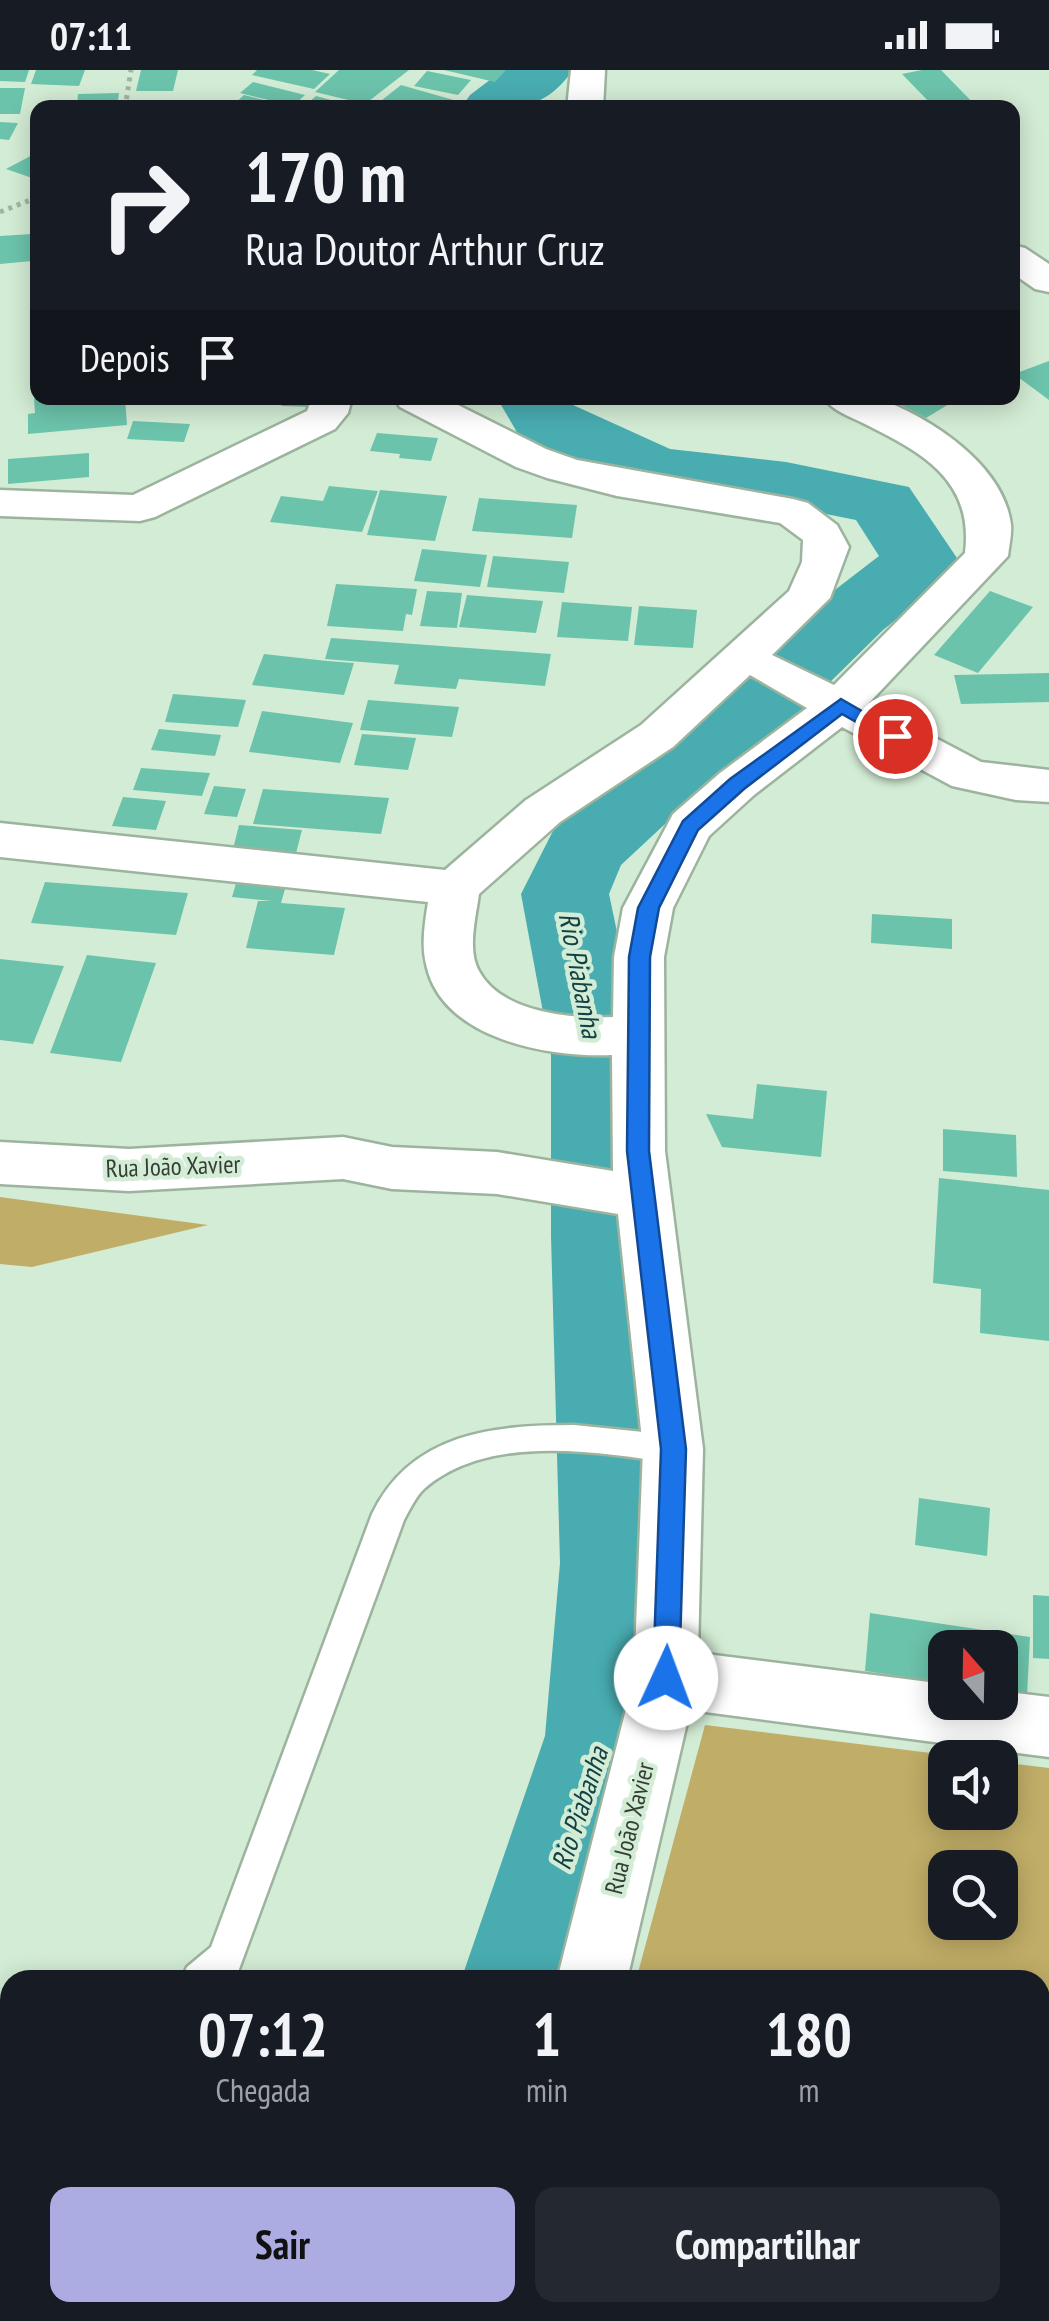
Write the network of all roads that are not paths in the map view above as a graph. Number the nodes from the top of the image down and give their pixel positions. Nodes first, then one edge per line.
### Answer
1 (588, 70) edge
2 (586, 100) edge
3 (1020, 261) edge
4 (1049, 281) edge
5 (330, 405) edge
6 (428, 405) edge
7 (858, 405) edge
8 (0, 503) edge
9 (769, 670) dead end
10 (830, 700) junction
11 (1049, 786) edge
12 (0, 840) edge
13 (455, 888) junction
14 (625, 1035) junction
15 (0, 1164) edge
16 (640, 1197) junction
17 (663, 1447) junction
18 (666, 1678) junction
19 (1049, 1726) edge
20 (212, 1970) edge
21 (594, 1970) edge

1 - 2 street
3 - 4 street
5 - 8 street
6 - 13 street
7 - 10 street, Rua João Xavier
9 - 10 street
10 - 11 street
10 - 14 street, Rua João Xavier
12 - 13 street
13 - 14 street
14 - 16 street, Rua João Xavier
15 - 16 street, Rua João Xavier
16 - 17 street, Rua João Xavier
17 - 18 street, Rua João Xavier
17 - 20 lane
18 - 19 street
18 - 21 street, Rua João Xavier

